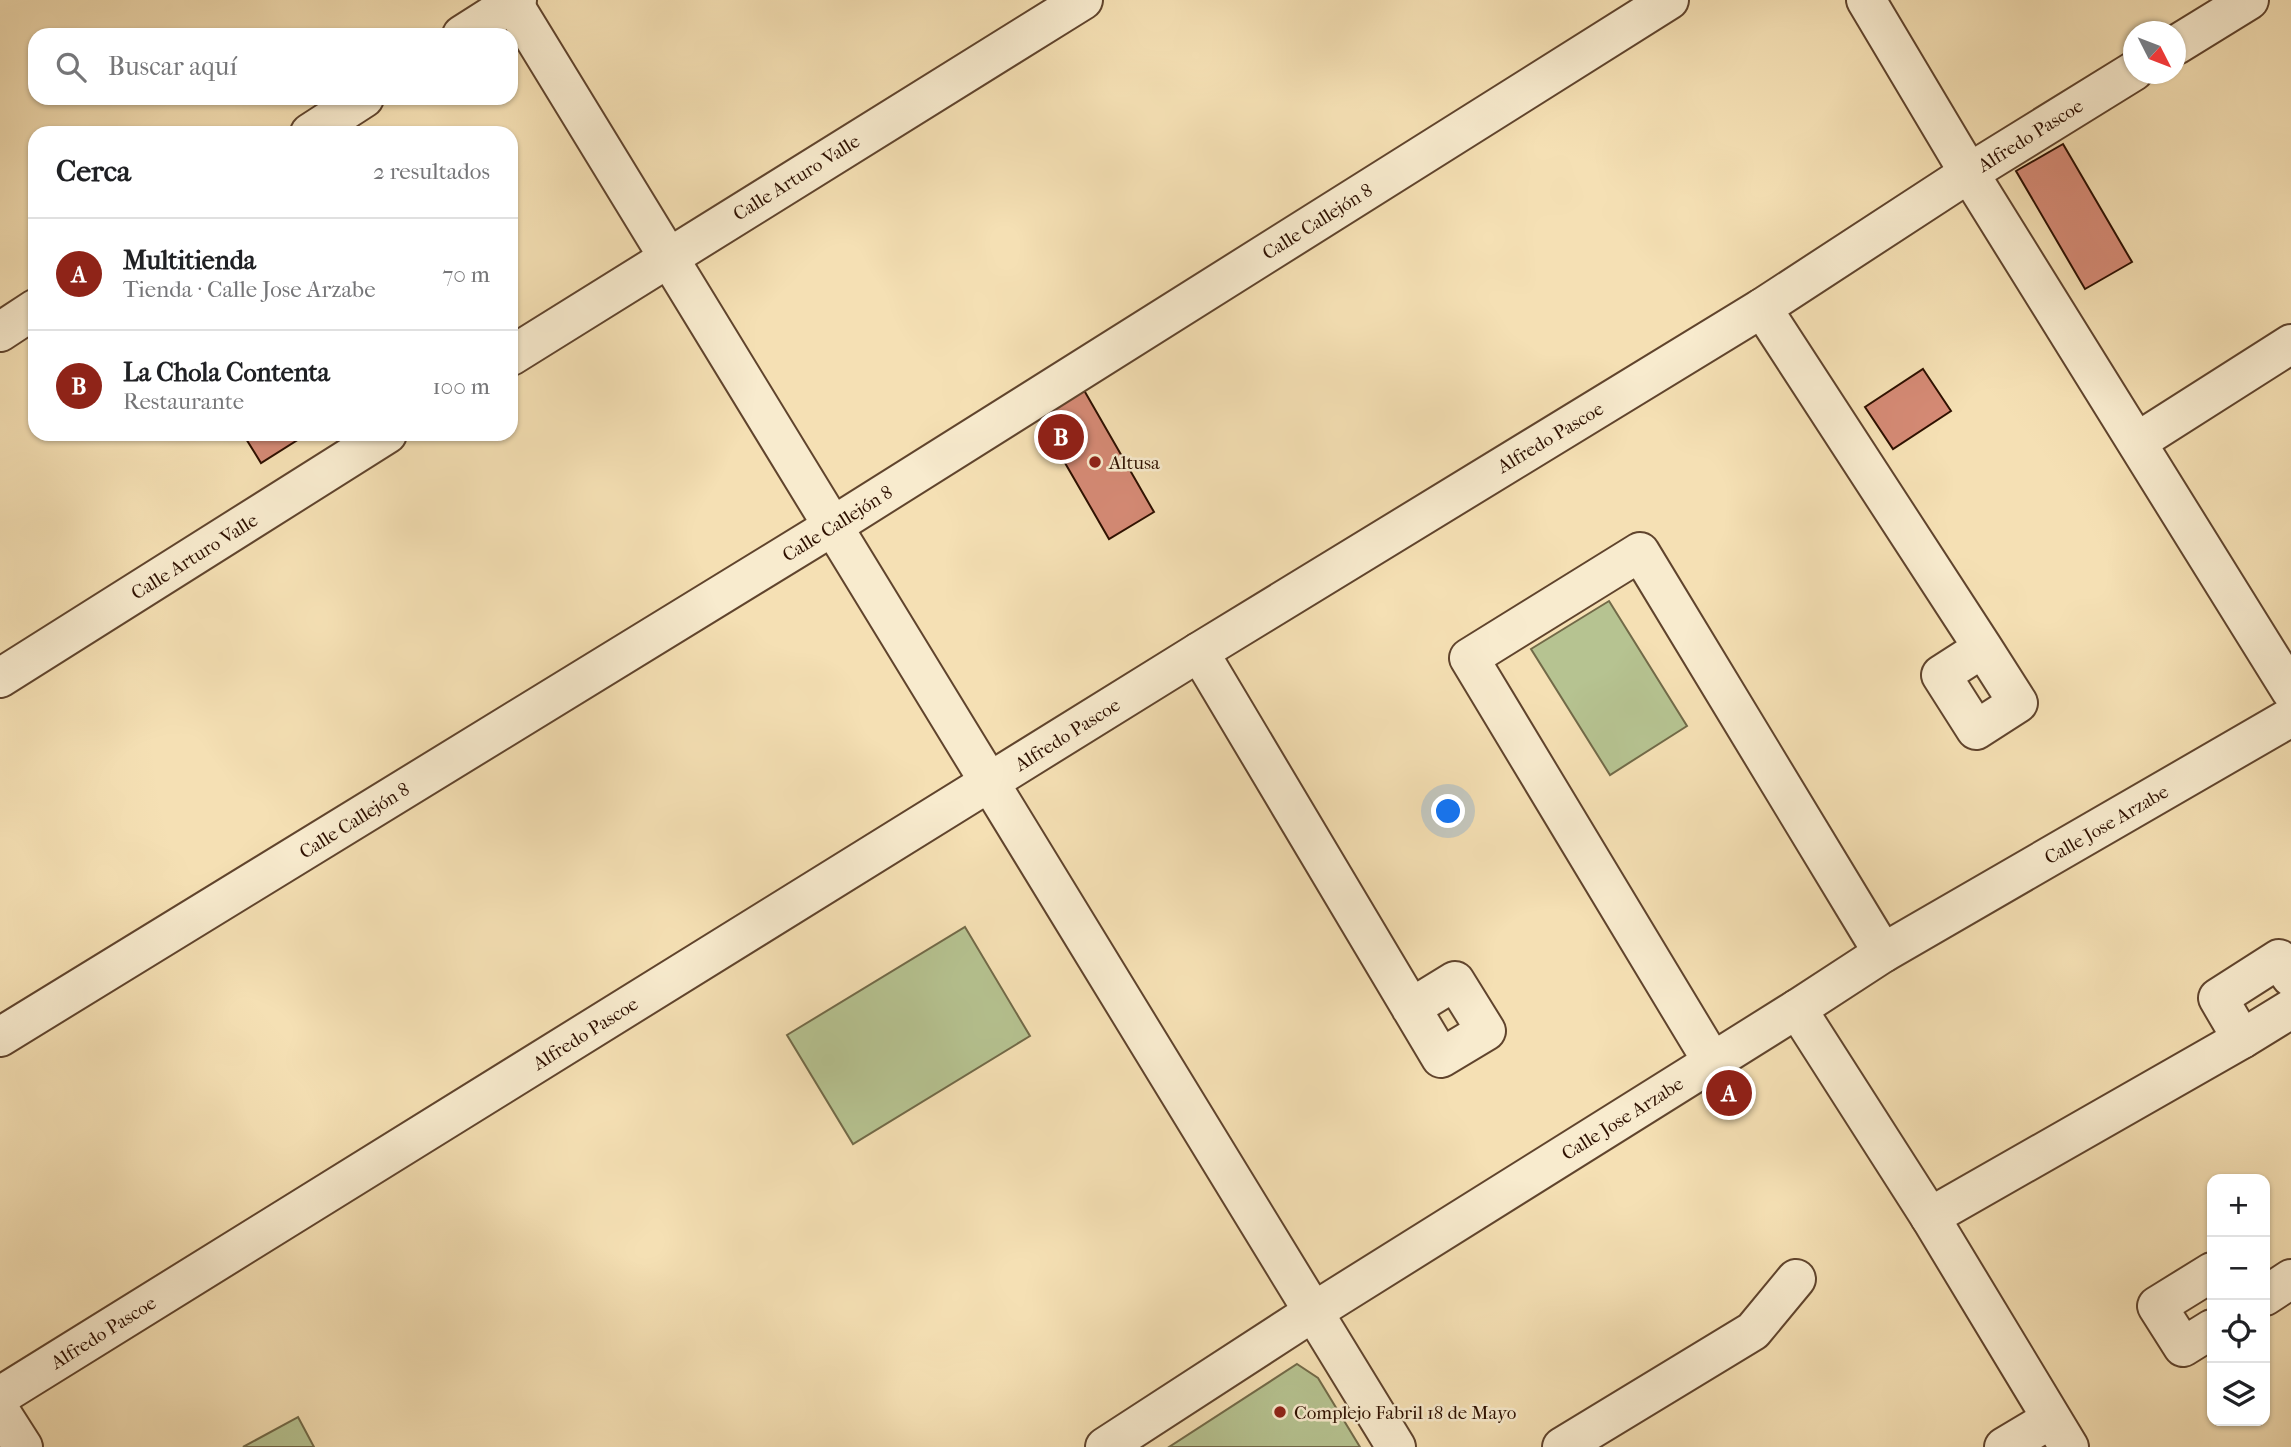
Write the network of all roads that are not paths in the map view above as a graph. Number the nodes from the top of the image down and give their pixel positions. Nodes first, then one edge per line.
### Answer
1 (1083, 0) edge
2 (1669, 0) edge
3 (1866, 0) edge
4 (2249, 0) edge
5 (514, 1) edge
6 (473, 28) edge
7 (2186, 38) edge
8 (2123, 77) edge
9 (353, 105) edge
10 (321, 126) edge
11 (1969, 173) junction
12 (668, 257) junction
13 (1762, 308) junction
14 (28, 314) edge
15 (0, 332) edge
16 (2291, 344) edge
17 (518, 352) edge
18 (376, 441) edge
19 (2137, 442) junction
20 (833, 526) junction
21 (1983, 648) dead end
22 (1199, 652) junction
23 (0, 678) edge
24 (2291, 691) edge
25 (2291, 717) edge
26 (989, 782) junction
27 (1883, 953) junction
28 (2291, 977) edge
29 (1411, 1008) dead end
30 (1797, 1009) junction
31 (2291, 1009) edge
32 (0, 1037) edge
33 (2242, 1039) junction
34 (1712, 1061) junction
35 (1930, 1217) junction
36 (2207, 1275) edge
37 (1796, 1279) dead end
38 (2291, 1279) edge
39 (2270, 1293) edge
40 (1314, 1312) junction
41 (2207, 1332) edge
42 (0, 1396) edge
43 (0, 1410) edge
44 (2060, 1433) edge
45 (23, 1447) edge
46 (1105, 1447) edge
47 (1396, 1447) edge
48 (1562, 1447) edge
49 (2004, 1447) edge

1 - 12 street, Calle Arturo Valle
2 - 20 street, Calle Callejón 8
3 - 11 street
4 - 7 street
5 - 6 street
5 - 12 street
8 - 11 street, Alfredo Pascoe
9 - 10 street
11 - 13 street, Alfredo Pascoe
11 - 19 street
12 - 17 street, Calle Arturo Valle
12 - 20 street
13 - 21 street
13 - 22 street, Alfredo Pascoe
14 - 15 street
16 - 19 street
18 - 23 street, Calle Arturo Valle
19 - 24 street
20 - 26 street
20 - 32 street, Calle Callejón 8
22 - 26 street, Alfredo Pascoe
22 - 29 street
25 - 27 street, Calle Jose Arzabe
26 - 40 street
26 - 42 street, Alfredo Pascoe
27 - 30 street, Calle Jose Arzabe
27 - 34 street
28 - 33 street
30 - 34 street, Calle Jose Arzabe
30 - 35 street
31 - 33 street
33 - 35 street
34 - 40 street, Calle Jose Arzabe
35 - 44 street
36 - 41 street
37 - 48 street
38 - 39 street
40 - 46 street, Calle Jose Arzabe
40 - 47 street
43 - 45 street
44 - 49 street

